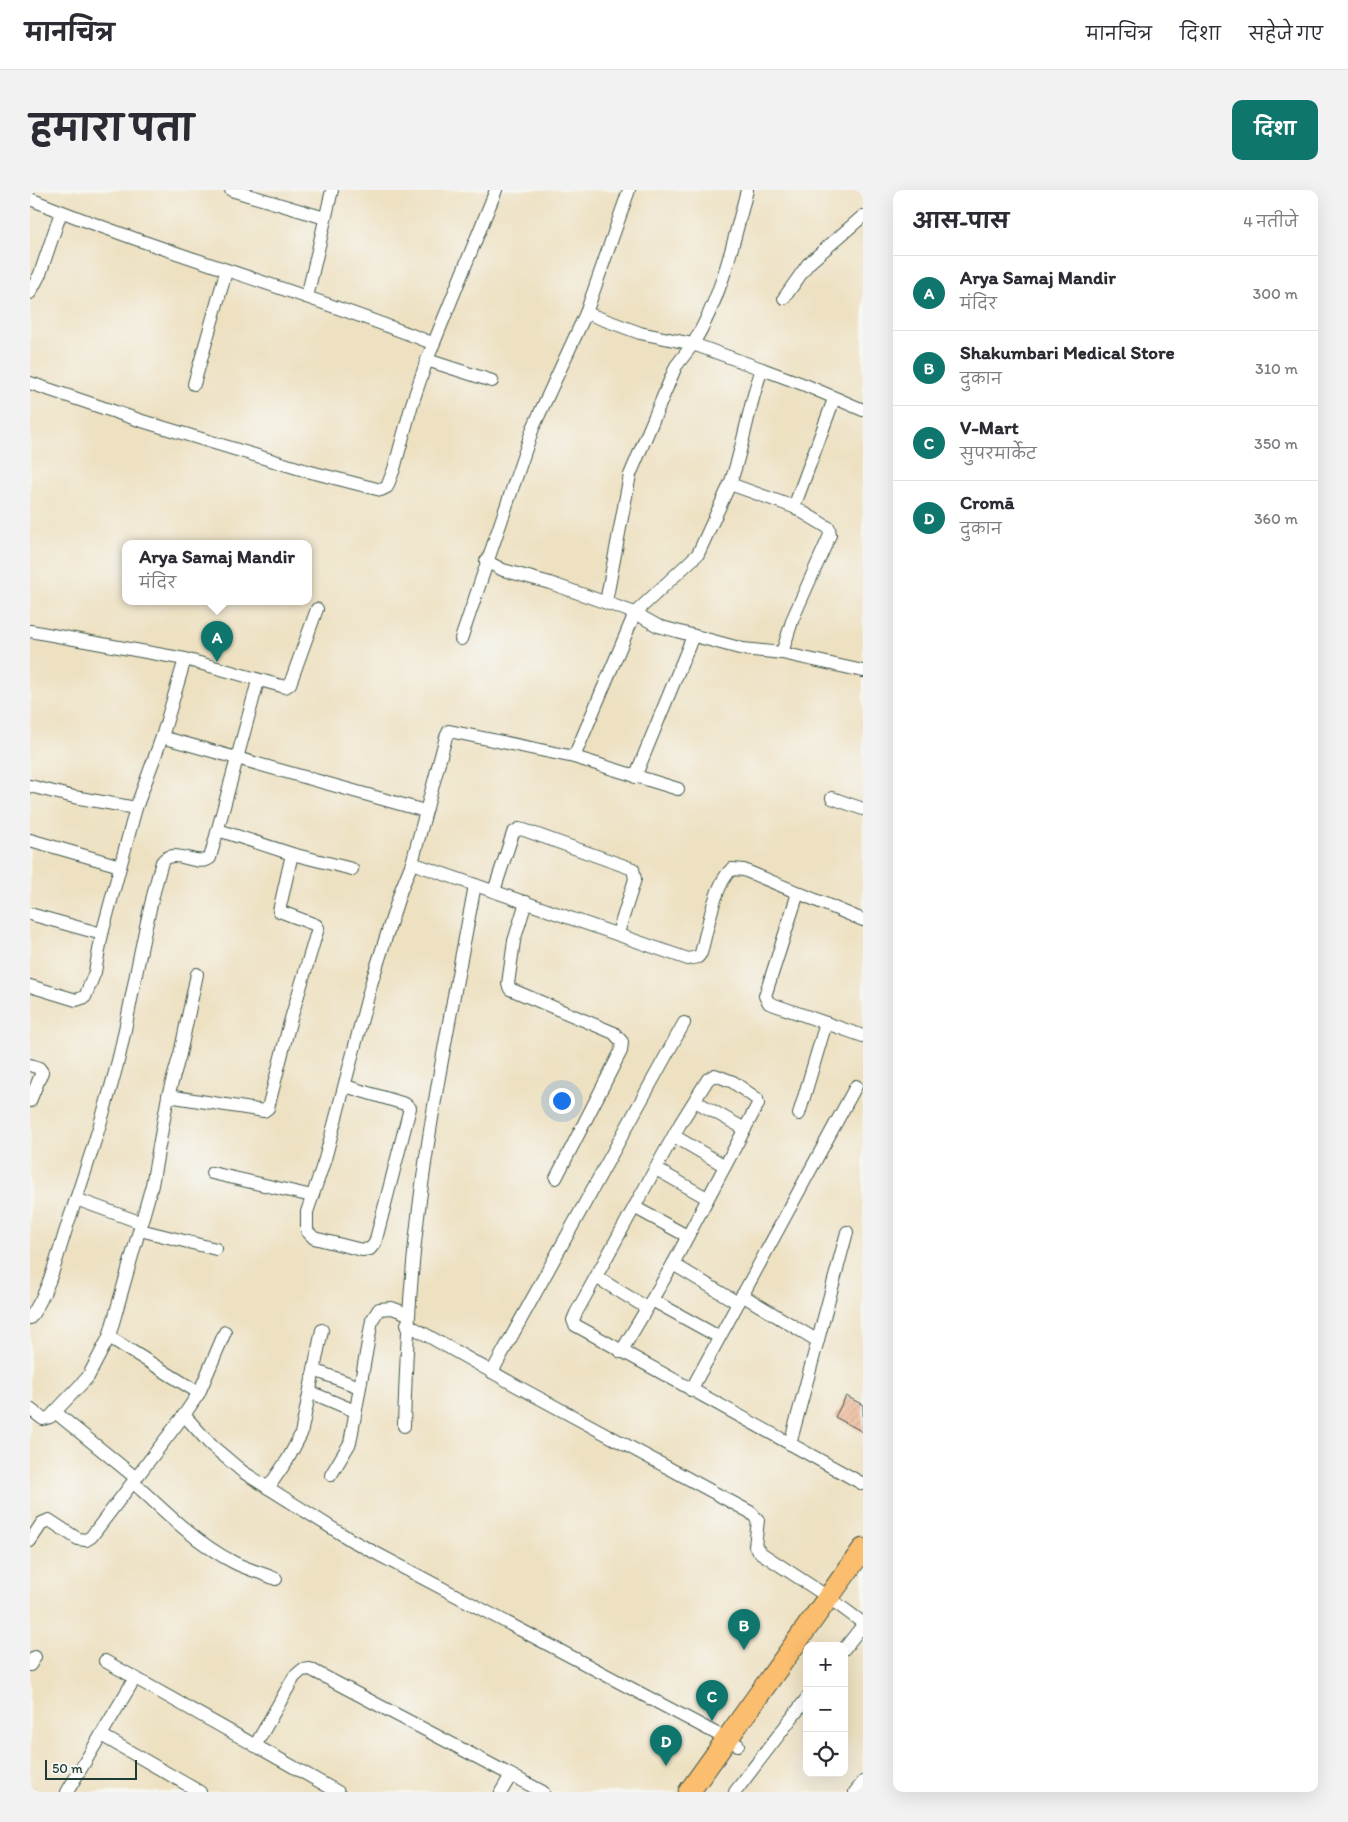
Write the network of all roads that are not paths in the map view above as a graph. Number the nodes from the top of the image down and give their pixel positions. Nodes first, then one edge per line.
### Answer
1 (231, 190) edge
2 (332, 190) edge
3 (496, 190) edge
4 (629, 190) edge
5 (747, 190) edge
6 (30, 199) edge
7 (61, 212) junction
8 (863, 216) edge
9 (326, 218) junction
10 (226, 272) junction
11 (30, 293) edge
12 (306, 297) junction
13 (784, 298) dead end
14 (586, 313) junction
15 (432, 343) junction
16 (692, 344) junction
17 (427, 360) junction
18 (762, 370) junction
19 (492, 381) dead end
20 (30, 383) edge
21 (194, 384) dead end
22 (834, 399) junction
23 (863, 410) edge
24 (730, 484) junction
25 (794, 507) junction
26 (486, 561) junction
27 (606, 602) junction
28 (317, 609) dead end
29 (635, 613) junction
30 (30, 631) edge
31 (693, 636) junction
32 (461, 639) dead end
33 (782, 653) junction
34 (185, 659) junction
35 (863, 671) edge
36 (258, 681) junction
37 (162, 737) junction
38 (574, 757) junction
39 (235, 758) junction
40 (635, 777) junction
41 (30, 786) edge
42 (678, 789) dead end
43 (832, 798) dead end
44 (136, 808) junction
45 (863, 809) edge
46 (426, 811) junction
47 (218, 830) junction
48 (30, 840) edge
49 (292, 854) junction
50 (412, 863) junction
51 (120, 866) junction
52 (352, 869) dead end
53 (475, 885) junction
54 (494, 891) junction
55 (798, 893) junction
56 (526, 902) junction
57 (30, 914) edge
58 (863, 920) edge
59 (618, 933) junction
60 (102, 934) junction
61 (197, 974) dead end
62 (30, 986) edge
63 (684, 1023) dead end
64 (826, 1023) junction
65 (863, 1036) edge
66 (30, 1065) edge
67 (345, 1086) junction
68 (856, 1086) dead end
69 (168, 1096) junction
70 (30, 1101) edge
71 (695, 1101) junction
72 (799, 1114) dead end
73 (745, 1129) junction
74 (674, 1136) junction
75 (724, 1166) junction
76 (656, 1169) junction
77 (212, 1173) dead end
78 (556, 1178) dead end
79 (312, 1196) junction
80 (707, 1198) junction
81 (76, 1199) junction
82 (634, 1207) junction
83 (141, 1227) junction
84 (847, 1232) dead end
85 (687, 1236) junction
86 (216, 1249) dead end
87 (673, 1264) junction
88 (596, 1277) junction
89 (740, 1299) junction
90 (649, 1304) junction
91 (30, 1318) edge
92 (408, 1319) junction
93 (322, 1330) dead end
94 (225, 1332) dead end
95 (109, 1337) junction
96 (719, 1337) junction
97 (818, 1341) junction
98 (621, 1352) junction
99 (314, 1370) junction
100 (492, 1372) junction
101 (359, 1388) junction
102 (691, 1390) junction
103 (310, 1392) junction
104 (199, 1393) junction
105 (30, 1409) edge
106 (355, 1411) junction
107 (55, 1412) junction
108 (184, 1415) junction
109 (404, 1426) dead end
110 (790, 1444) junction
111 (331, 1475) dead end
112 (134, 1480) junction
113 (863, 1484) edge
114 (268, 1488) junction
115 (30, 1541) edge
116 (863, 1549) edge
117 (863, 1571) edge
118 (276, 1579) dead end
119 (834, 1601) junction
120 (863, 1624) edge
121 (812, 1642) edge
122 (848, 1644) edge
123 (803, 1655) edge
124 (105, 1661) dead end
125 (135, 1678) junction
126 (803, 1703) edge
127 (101, 1735) junction
128 (732, 1742) junction
129 (256, 1746) junction
130 (511, 1775) junction
131 (863, 1782) edge
132 (70, 1791) edge
133 (200, 1792) edge
134 (338, 1792) edge
135 (501, 1792) edge
136 (543, 1792) edge
137 (689, 1792) edge
138 (705, 1792) edge
139 (735, 1792) edge
140 (855, 1792) edge

1 - 9 street
2 - 9 street
3 - 15 street
4 - 14 street
5 - 16 street
6 - 7 street
7 - 10 street
7 - 11 street
8 - 13 street
9 - 12 street
10 - 12 street
10 - 21 street
12 - 15 street
14 - 16 street
14 - 26 street
15 - 17 street
16 - 18 street
16 - 27 street
17 - 19 street
17 - 20 street
18 - 22 street
18 - 24 street
22 - 23 street
22 - 25 street
24 - 25 street
24 - 29 street
25 - 33 street
26 - 27 street
26 - 32 street
27 - 29 street
28 - 36 street
29 - 31 street
29 - 38 street
30 - 34 street
31 - 33 street
31 - 40 street
33 - 35 street
34 - 36 street
34 - 37 street
36 - 39 street
37 - 39 street
37 - 44 street
38 - 40 street
38 - 46 street
39 - 46 street
39 - 47 street
40 - 42 street
41 - 44 street
43 - 45 street
44 - 51 street
46 - 50 street
47 - 49 street
47 - 81 street
48 - 51 street
49 - 52 street
49 - 69 street
50 - 53 street
50 - 67 street
51 - 60 street
53 - 54 street
53 - 92 street
54 - 56 street
54 - 59 street
55 - 58 street
55 - 59 street
55 - 64 street
56 - 59 street
56 - 78 street
57 - 60 street
60 - 62 street
61 - 69 street
63 - 100 street
64 - 65 street
64 - 72 street
66 - 70 street
67 - 79 street
67 - 79 street
68 - 89 street
69 - 83 street
71 - 73 street
71 - 73 street
71 - 74 street
73 - 75 street
74 - 75 street
74 - 76 street
75 - 80 street
76 - 80 street
76 - 82 street
77 - 79 street
80 - 85 street
81 - 83 street
81 - 91 street
82 - 85 street
82 - 88 street
83 - 86 street
83 - 95 street
84 - 97 street
85 - 87 street
87 - 89 street
87 - 90 street
88 - 90 street
88 - 98 street
89 - 96 street
89 - 97 street
90 - 96 street
90 - 98 street
92 - 100 street
92 - 101 street
92 - 109 street
93 - 99 street
94 - 104 street
95 - 104 street
95 - 107 street
96 - 102 street
97 - 110 street
98 - 102 street
99 - 101 street
99 - 103 street
100 - 119 street
101 - 106 street
102 - 110 street
103 - 106 street
103 - 114 street
104 - 108 street
105 - 107 street
106 - 111 street
107 - 112 street
108 - 112 street
108 - 114 street
110 - 113 street
112 - 115 street
112 - 118 street
114 - 128 street
116 - 119 highway
117 - 119 highway
119 - 120 street
119 - 121 highway
119 - 128 highway
120 - 122 street
123 - 128 highway
124 - 125 street
125 - 127 street
125 - 129 street
126 - 139 street
127 - 132 street
127 - 133 street
128 - 137 highway
128 - 138 highway
129 - 130 street
129 - 134 street
130 - 135 street
130 - 136 street
131 - 140 street

